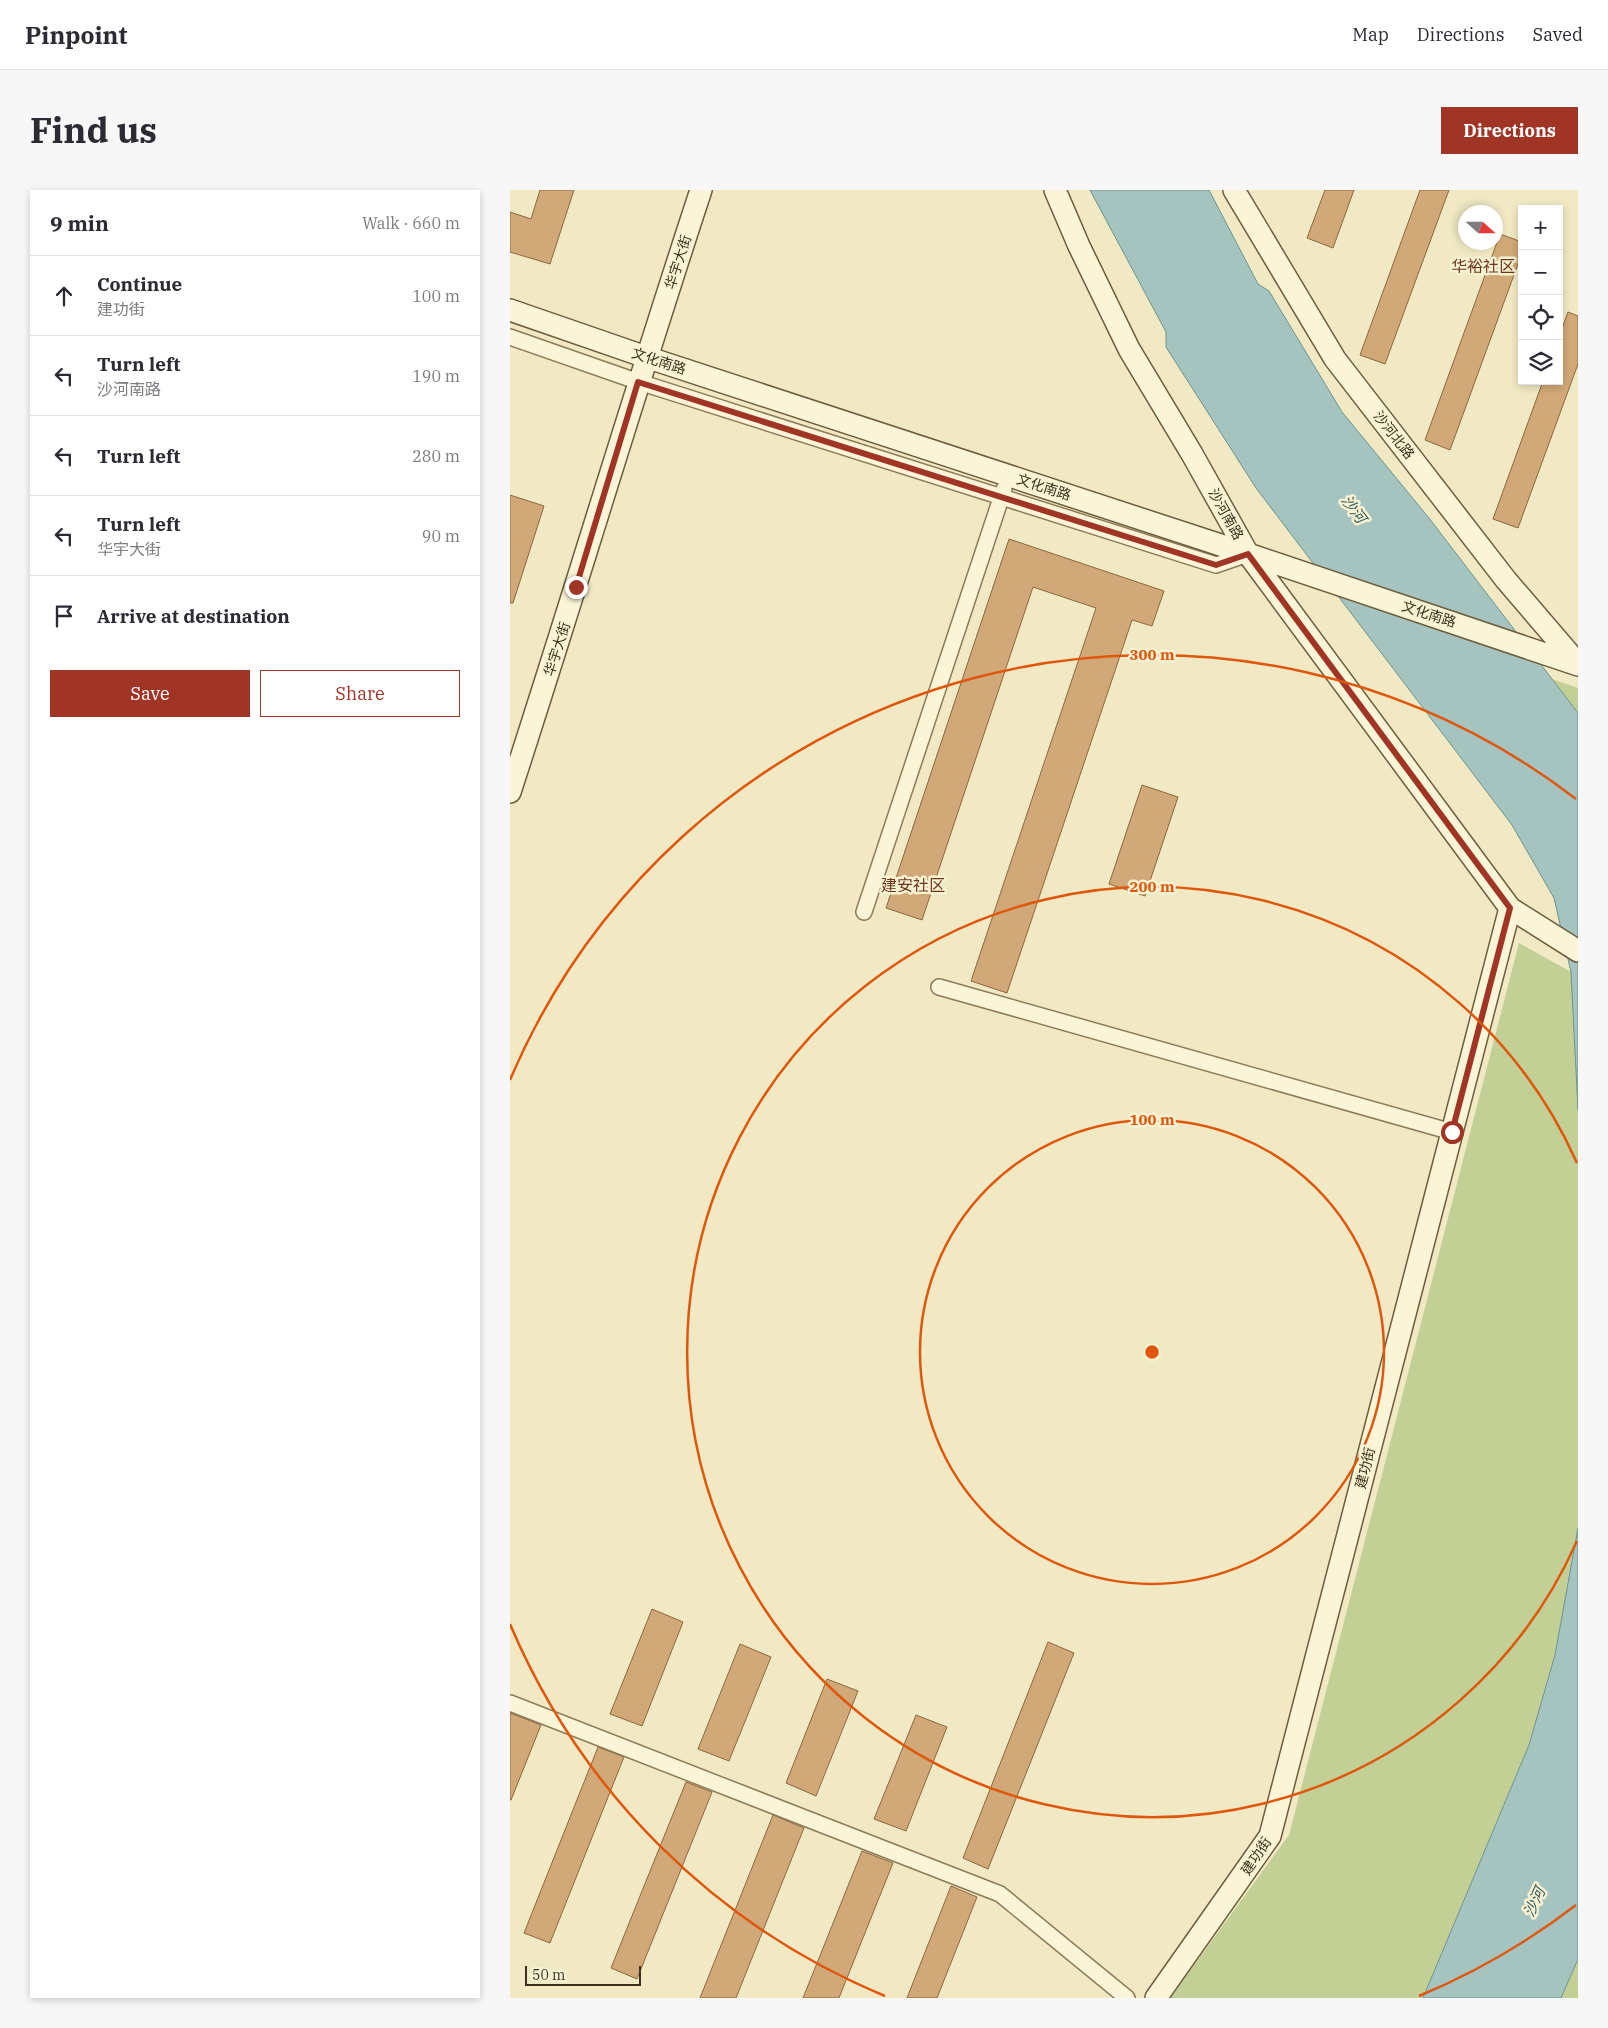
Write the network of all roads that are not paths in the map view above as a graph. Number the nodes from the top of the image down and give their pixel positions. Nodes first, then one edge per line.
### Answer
1 (702, 190) edge
2 (1055, 190) edge
3 (1234, 190) edge
4 (510, 310) edge
5 (510, 337) edge
6 (646, 357) junction
7 (638, 382) junction
8 (1008, 476) junction
9 (1248, 554) junction
10 (1578, 665) edge
11 (510, 792) edge
12 (1510, 908) junction
13 (864, 912) dead end
14 (1578, 951) edge
15 (939, 987) dead end
16 (1452, 1132) junction
17 (510, 1703) edge
18 (1127, 1998) edge
19 (1156, 1998) edge

1 - 6 street, 华宇大街
2 - 9 street, 沙河南路
3 - 10 street, 沙河北路
4 - 6 street, 文化南路
5 - 7 street
6 - 7 street, 华宇大街
6 - 8 street, 文化南路
7 - 9 street
7 - 11 street, 华宇大街
8 - 9 street, 文化南路
8 - 13 street
9 - 10 street, 文化南路
9 - 12 street, 沙河南路
12 - 14 street
12 - 16 street, 建功街
15 - 16 street
16 - 19 street, 建功街
17 - 18 street

